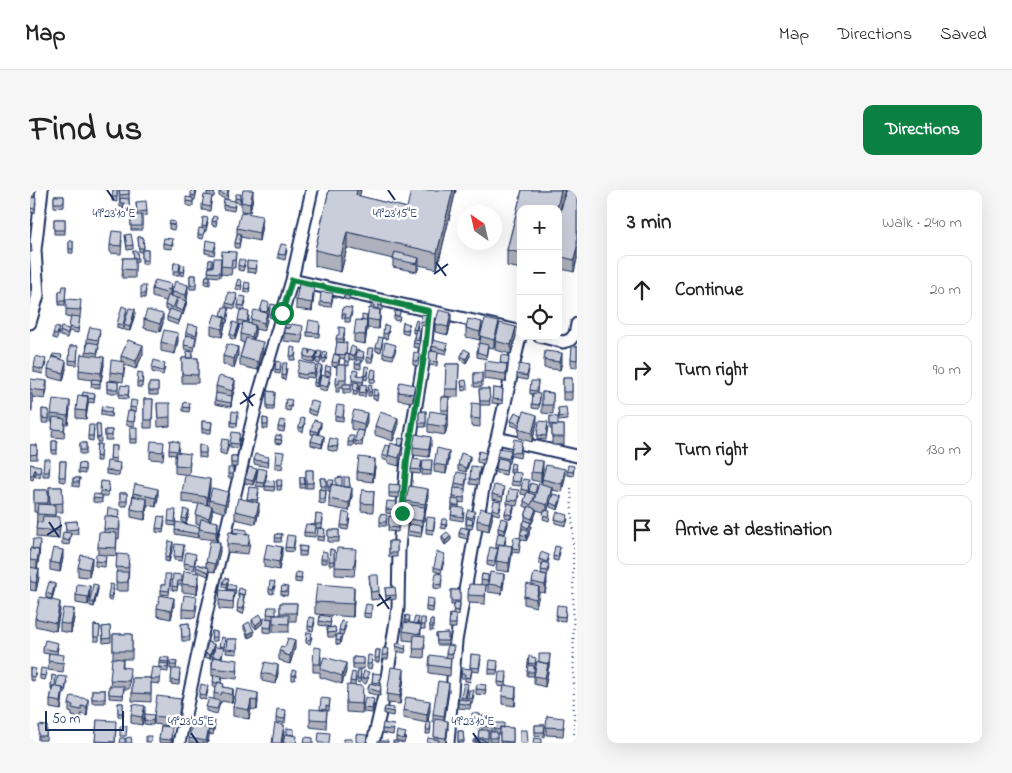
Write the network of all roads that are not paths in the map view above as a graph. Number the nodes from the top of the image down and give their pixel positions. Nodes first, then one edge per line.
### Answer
1 (42, 190) edge
2 (312, 190) edge
3 (292, 280) junction
4 (429, 311) junction
5 (30, 322) edge
6 (577, 324) edge
7 (517, 331) edge
8 (519, 340) edge
9 (555, 340) edge
10 (497, 438) junction
11 (577, 456) edge
12 (179, 743) edge
13 (373, 743) edge
14 (448, 743) edge

1 - 5 street
2 - 3 street
3 - 4 street
3 - 12 street
4 - 7 street
4 - 13 street
6 - 9 street
8 - 10 street
10 - 11 street
10 - 14 street

